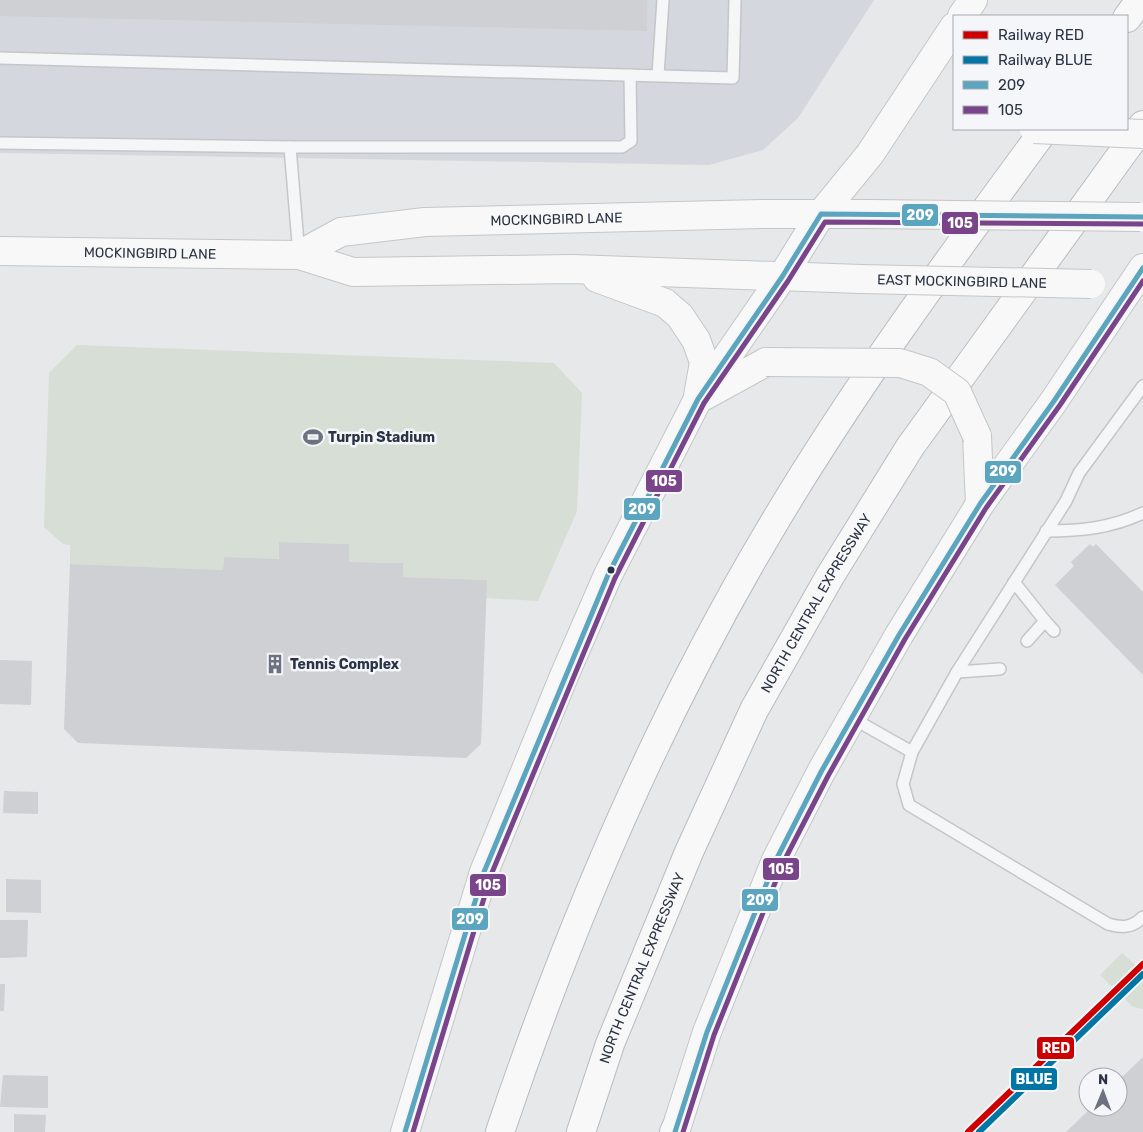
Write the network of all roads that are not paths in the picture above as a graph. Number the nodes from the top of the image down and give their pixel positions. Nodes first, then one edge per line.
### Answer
1 (662, 0) edge
2 (735, 0) edge
3 (973, 0) edge
4 (988, 0) edge
5 (1140, 0) edge
6 (963, 15) edge
7 (986, 15) edge
8 (1128, 17) edge
9 (953, 29) edge
10 (0, 58) edge
11 (630, 74) junction
12 (658, 75) junction
13 (1143, 125) edge
14 (1044, 130) edge
15 (1056, 130) edge
16 (1143, 134) edge
17 (0, 143) edge
18 (290, 147) junction
19 (821, 214) junction
20 (1142, 217) edge
21 (0, 250) edge
22 (299, 255) junction
23 (572, 269) junction
24 (782, 278) junction
25 (1139, 279) edge
26 (1143, 386) edge
27 (698, 399) junction
28 (980, 504) junction
29 (1143, 513) edge
30 (1046, 531) junction
31 (1014, 582) junction
32 (1045, 621) junction
33 (1054, 631) dead end
34 (1027, 641) dead end
35 (1000, 669) dead end
36 (957, 672) junction
37 (852, 718) junction
38 (912, 752) junction
39 (1143, 917) edge
40 (675, 1131) edge
41 (405, 1132) edge
42 (500, 1132) edge
43 (581, 1132) edge

1 - 12 lane
2 - 12 lane
3 - 6 main road
4 - 7 main road
5 - 8 main road
9 - 19 main road
10 - 11 lane
11 - 12 lane
11 - 18 lane
13 - 43 main road, NORTH CENTRAL EXPRESSWAY
14 - 42 main road
15 - 16 main road, bridge
17 - 18 lane
18 - 22 lane
19 - 20 main road, bridge
19 - 22 main road, MOCKINGBIRD LANE
19 - 24 main road
21 - 22 main road, MOCKINGBIRD LANE
22 - 23 main road, MOCKINGBIRD LANE
23 - 24 main road, MOCKINGBIRD LANE
23 - 27 main road
24 - 25 main road, EAST MOCKINGBIRD LANE, bridge
24 - 27 main road
25 - 28 main road
26 - 30 lane
27 - 28 main road, bridge
27 - 41 main road
28 - 37 main road
29 - 30 lane
30 - 31 lane
31 - 32 lane
31 - 36 lane
32 - 33 lane
32 - 34 lane
35 - 36 lane
36 - 38 lane
37 - 38 lane
37 - 40 main road
38 - 39 lane

